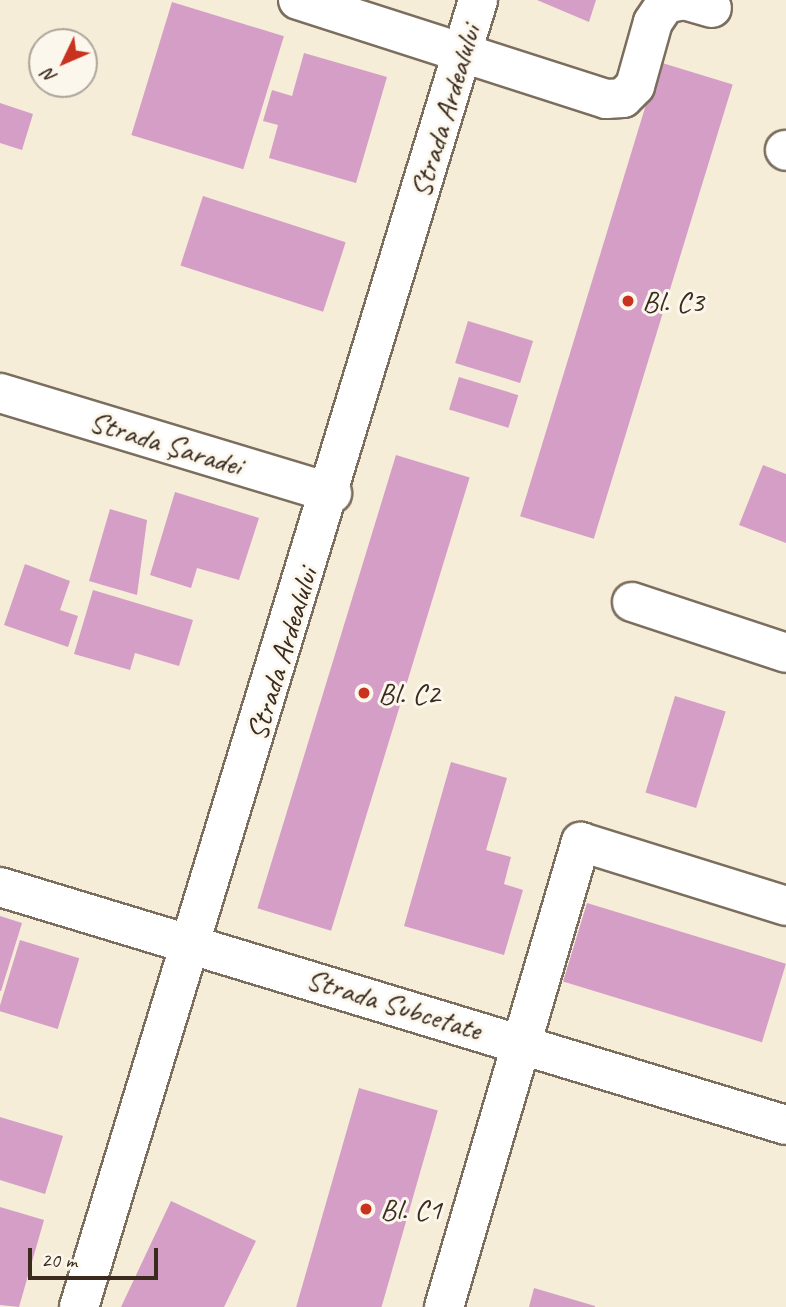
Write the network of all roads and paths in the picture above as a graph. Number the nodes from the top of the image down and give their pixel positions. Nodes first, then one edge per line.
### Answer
1 (298, 0) edge
2 (478, 0) edge
3 (712, 8) dead end
4 (463, 50) junction
5 (0, 393) edge
6 (332, 492) junction
7 (632, 602) dead end
8 (786, 653) edge
9 (0, 887) edge
10 (786, 906) edge
11 (193, 943) junction
12 (519, 1042) junction
13 (786, 1125) edge
14 (79, 1307) edge
15 (444, 1307) edge

1 - 4 street
2 - 4 street, Strada Ardealului
3 - 4 street
4 - 6 street, Strada Ardealului
5 - 6 street, Strada Șaradei
6 - 11 street, Strada Ardealului
7 - 8 street
9 - 11 street, Strada Subcetate
10 - 12 street
11 - 12 street, Strada Subcetate
11 - 14 street, Strada Ardealului
12 - 13 street, Strada Subcetate
12 - 15 street

